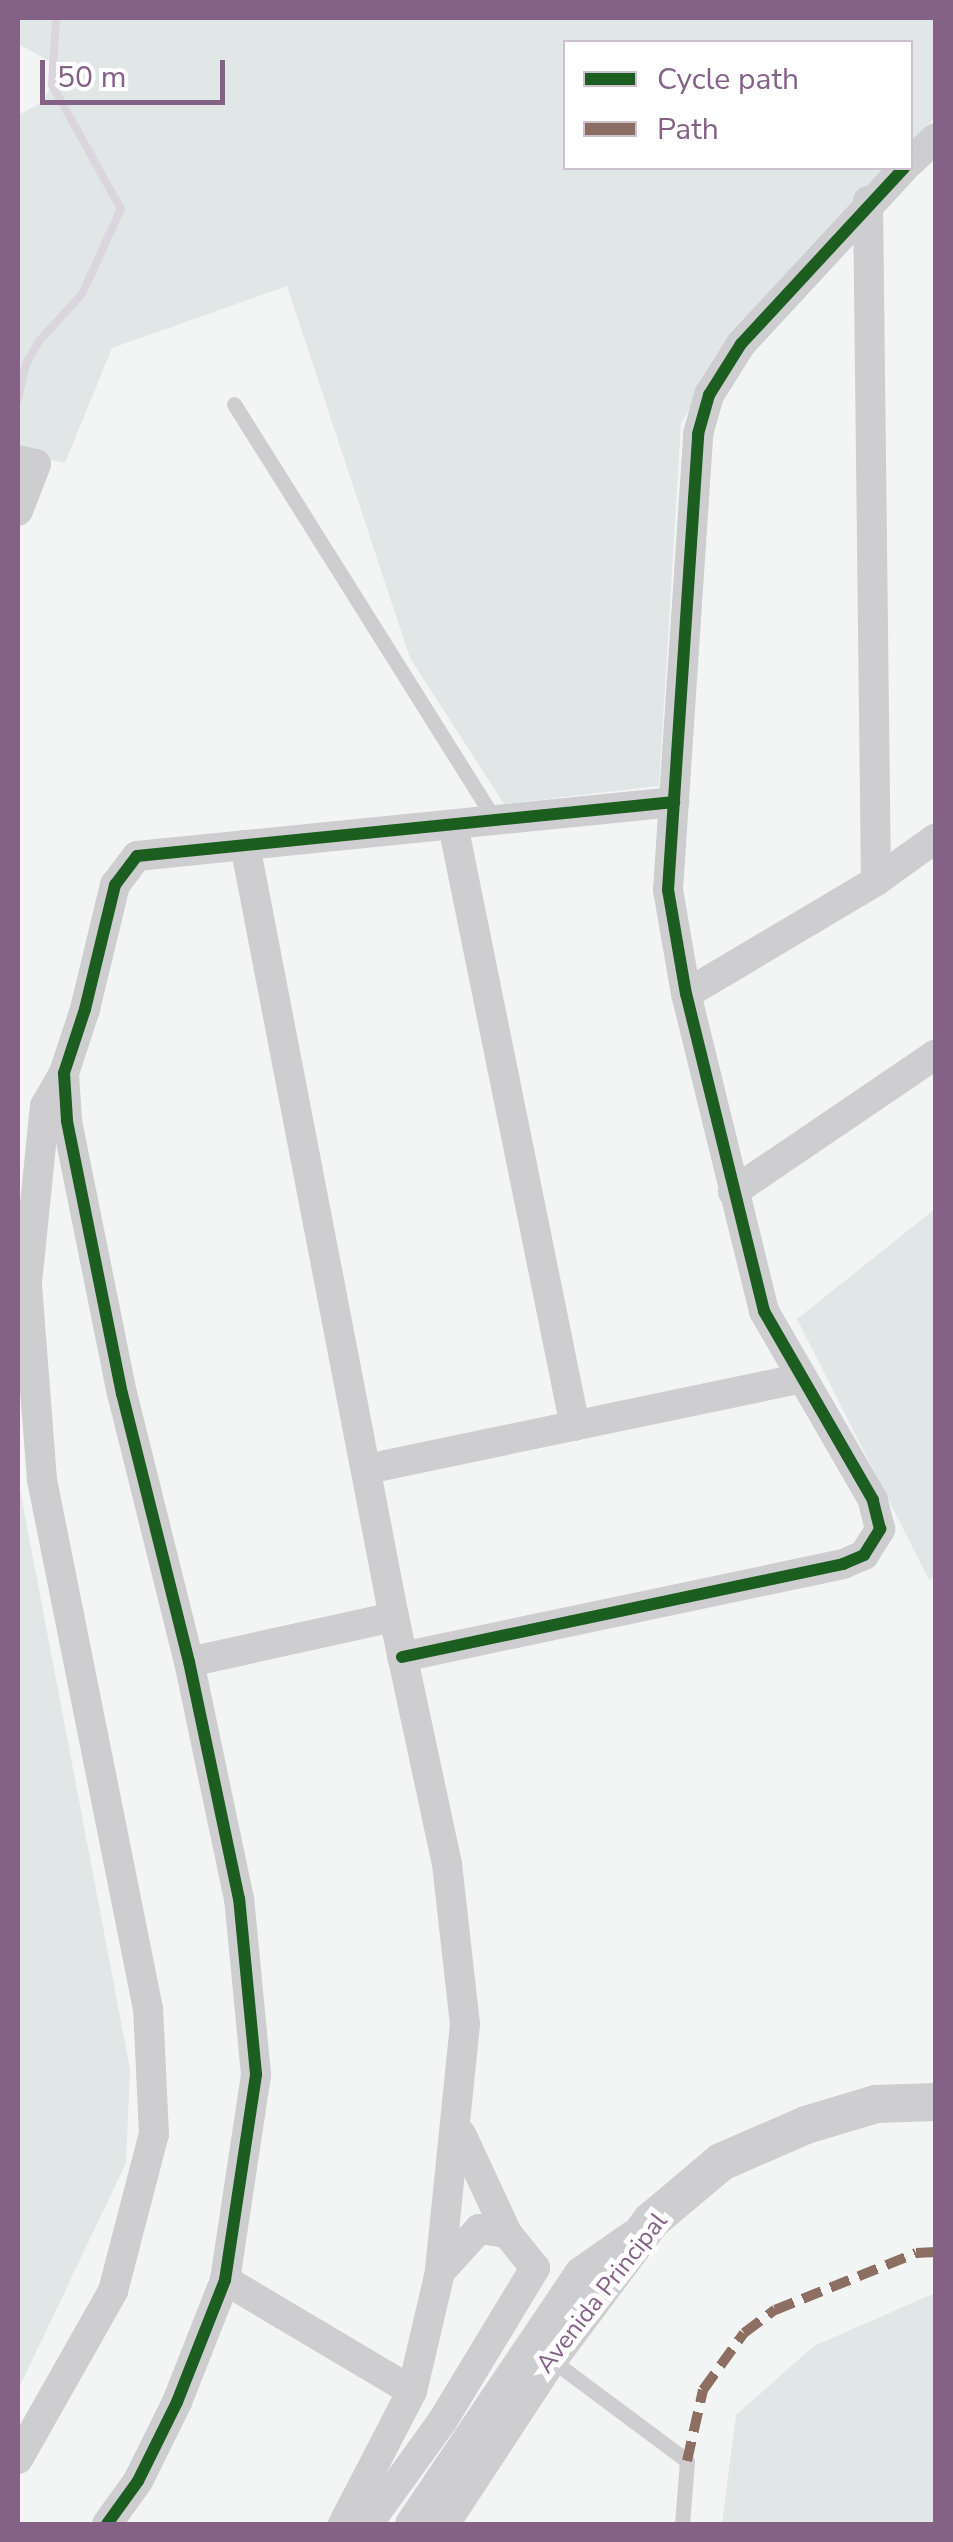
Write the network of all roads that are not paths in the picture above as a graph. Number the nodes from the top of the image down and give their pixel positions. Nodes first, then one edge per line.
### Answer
1 (936, 138) edge
2 (913, 159) edge
3 (902, 170) edge
4 (868, 201) junction
5 (234, 404) dead end
6 (18, 460) edge
7 (18, 511) edge
8 (674, 802) junction
9 (495, 822) junction
10 (453, 825) junction
11 (936, 838) edge
12 (245, 845) junction
13 (876, 881) junction
14 (686, 994) junction
15 (936, 1054) edge
16 (64, 1073) junction
17 (733, 1192) junction
18 (800, 1379) junction
19 (575, 1426) junction
20 (367, 1468) junction
21 (394, 1617) junction
22 (402, 1658) junction
23 (189, 1662) junction
24 (936, 2102) edge
25 (458, 2126) junction
26 (651, 2221) junction
27 (506, 2233) junction
28 (440, 2272) junction
29 (225, 2280) junction
30 (549, 2358) junction
31 (412, 2391) junction
32 (444, 2420) junction
33 (472, 2437) junction
34 (18, 2459) edge
35 (107, 2524) edge
36 (343, 2524) edge
37 (368, 2524) edge
38 (410, 2524) edge
39 (440, 2524) edge
40 (682, 2524) edge

1 - 2 street
3 - 4 street
4 - 8 street
4 - 13 street
5 - 9 lane
6 - 7 street
8 - 9 street
8 - 14 street
9 - 10 street
10 - 12 street
10 - 19 street
11 - 13 street
12 - 16 street
12 - 20 street
13 - 14 street
14 - 17 street
15 - 17 street
16 - 23 street
16 - 34 street
17 - 18 street
18 - 19 street
18 - 22 street
19 - 20 street
20 - 21 street
21 - 22 street
21 - 23 street
22 - 25 street
23 - 29 street
24 - 26 street, Avenida Principal
25 - 27 street
25 - 28 street
26 - 30 street, Avenida Principal
26 - 33 street
27 - 28 street
27 - 32 street
28 - 31 street
29 - 31 street
29 - 35 street
30 - 39 street, Avenida Principal
30 - 40 lane
31 - 36 street
32 - 33 street
32 - 37 street
33 - 38 street

